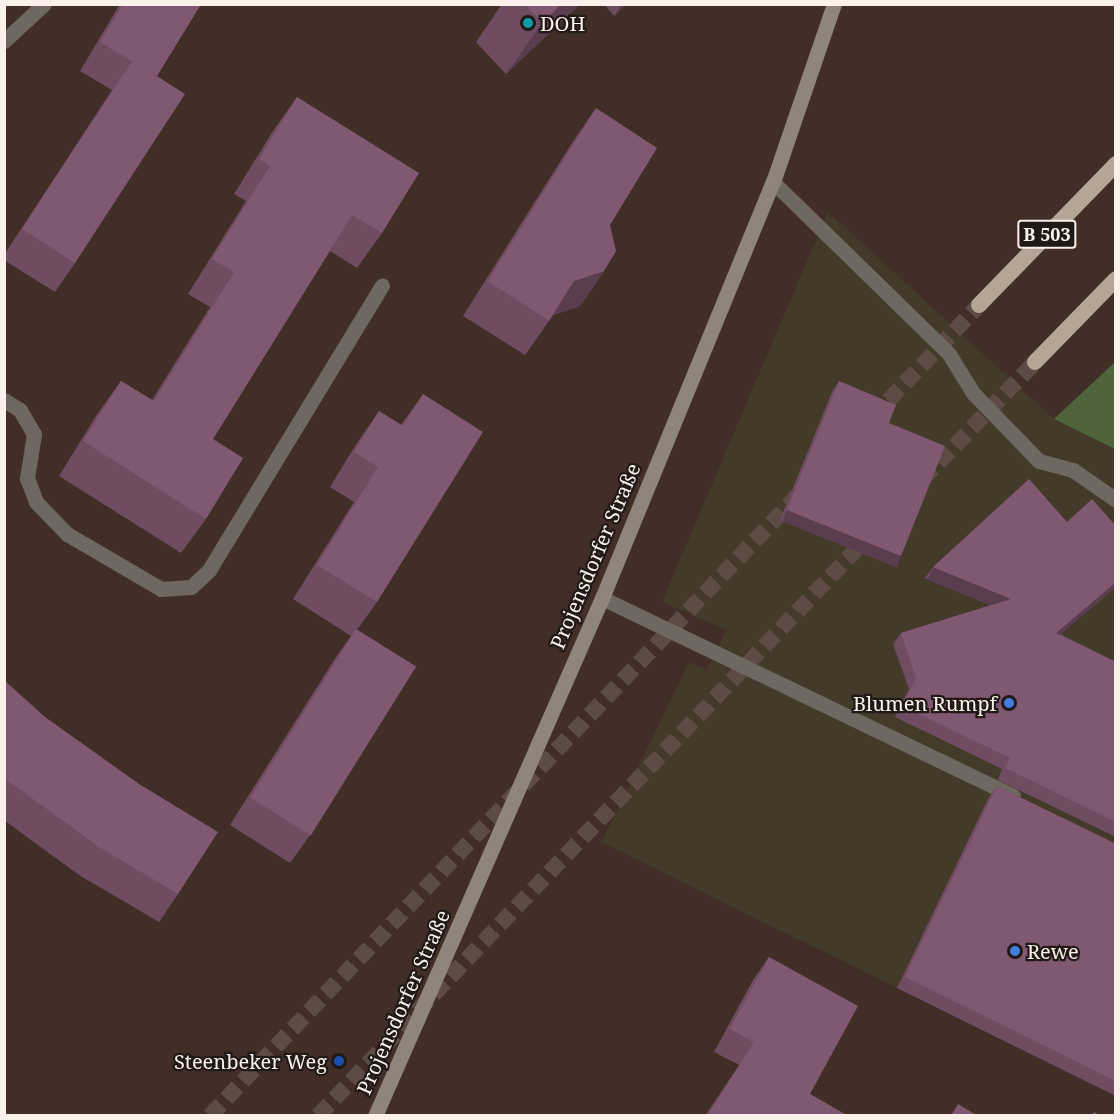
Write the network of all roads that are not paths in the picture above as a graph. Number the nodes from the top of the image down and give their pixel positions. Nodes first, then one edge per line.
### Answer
1 (44, 4) edge
2 (834, 4) edge
3 (4, 41) edge
4 (1116, 164) edge
5 (773, 183) junction
6 (1116, 279) edge
7 (382, 286) dead end
8 (979, 305) tunnel mouth
9 (1035, 362) tunnel mouth
10 (4, 400) edge
11 (1116, 500) edge
12 (602, 598) junction
13 (1024, 801) edge
14 (375, 1116) edge

1 - 3 lane
2 - 5 main road, Projensdorfer Straße
4 - 8 highway, B 503
5 - 11 lane
5 - 12 main road, Projensdorfer Straße
6 - 9 highway
7 - 10 lane
12 - 13 lane
12 - 14 main road, Projensdorfer Straße

